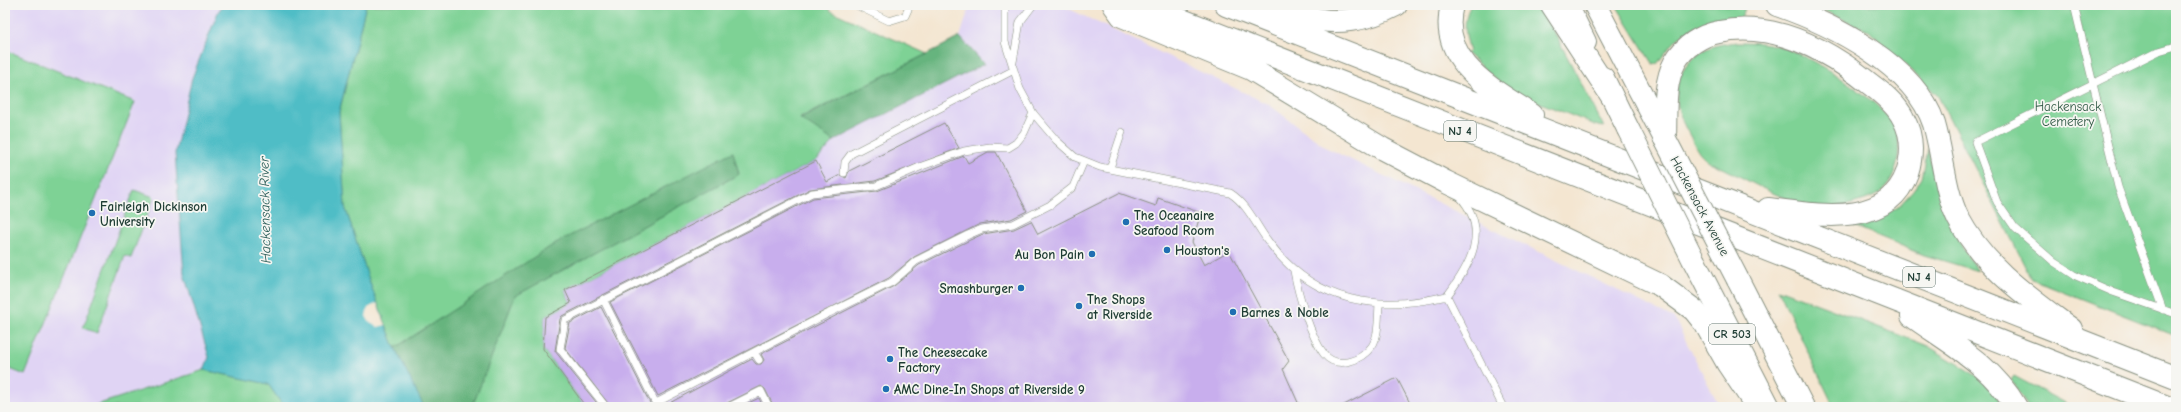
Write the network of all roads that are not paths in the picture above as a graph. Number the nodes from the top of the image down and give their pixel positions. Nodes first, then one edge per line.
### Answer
1 (856, 5) edge
2 (910, 5) edge
3 (1005, 5) edge
4 (1033, 5) edge
5 (1114, 5) edge
6 (1133, 5) edge
7 (1226, 5) edge
8 (1269, 5) edge
9 (1396, 5) edge
10 (1452, 5) edge
11 (1552, 5) edge
12 (1567, 5) edge
13 (1595, 5) edge
14 (1777, 5) edge
15 (2074, 5) edge
16 (2176, 46) edge
17 (1014, 67) junction
18 (2092, 85) junction
19 (1612, 96) junction
20 (1033, 113) junction
21 (1122, 132) dead end
22 (1564, 137) junction
23 (1665, 139) junction
24 (1084, 160) junction
25 (1110, 168) junction
26 (844, 173) dead end
27 (1446, 182) junction
28 (1741, 207) junction
29 (1294, 271) junction
30 (1447, 296) junction
31 (1885, 297) junction
32 (603, 299) junction
33 (1379, 304) junction
34 (2163, 310) junction
35 (2176, 314) edge
36 (2096, 347) junction
37 (754, 352) junction
38 (759, 360) dead end
39 (2176, 378) edge
40 (657, 405) edge
41 (606, 407) edge
42 (729, 407) edge
43 (769, 407) edge
44 (1503, 407) edge
45 (1757, 407) edge
46 (1769, 407) edge
47 (1803, 407) edge
48 (2016, 407) edge
49 (2167, 407) edge

1 - 2 lane
3 - 17 lane
4 - 17 lane
5 - 27 main road
6 - 31 main road, NJ 4
7 - 22 main road, NJ 4
8 - 9 main road
10 - 22 main road
11 - 19 main road
12 - 19 main road, CR 503
13 - 23 main road, Hackensack Avenue / CR 503
14 - 36 main road
15 - 18 lane
16 - 18 lane
17 - 20 lane
17 - 26 lane
18 - 34 lane
18 - 34 lane
19 - 46 main road, CR 503, bridge
20 - 24 lane
20 - 32 lane
21 - 25 lane
22 - 28 main road, NJ 4
23 - 28 main road
23 - 47 main road, Hackensack Avenue / CR 503, bridge
24 - 25 lane
24 - 37 lane
25 - 29 lane
27 - 30 lane
27 - 45 main road
28 - 36 main road, NJ 4
29 - 33 lane
29 - 33 lane
30 - 33 lane
30 - 44 lane
31 - 48 main road
31 - 49 main road, NJ 4
32 - 40 lane
32 - 41 lane
34 - 35 lane
36 - 39 main road, NJ 4
37 - 38 lane
37 - 40 lane
42 - 43 lane

